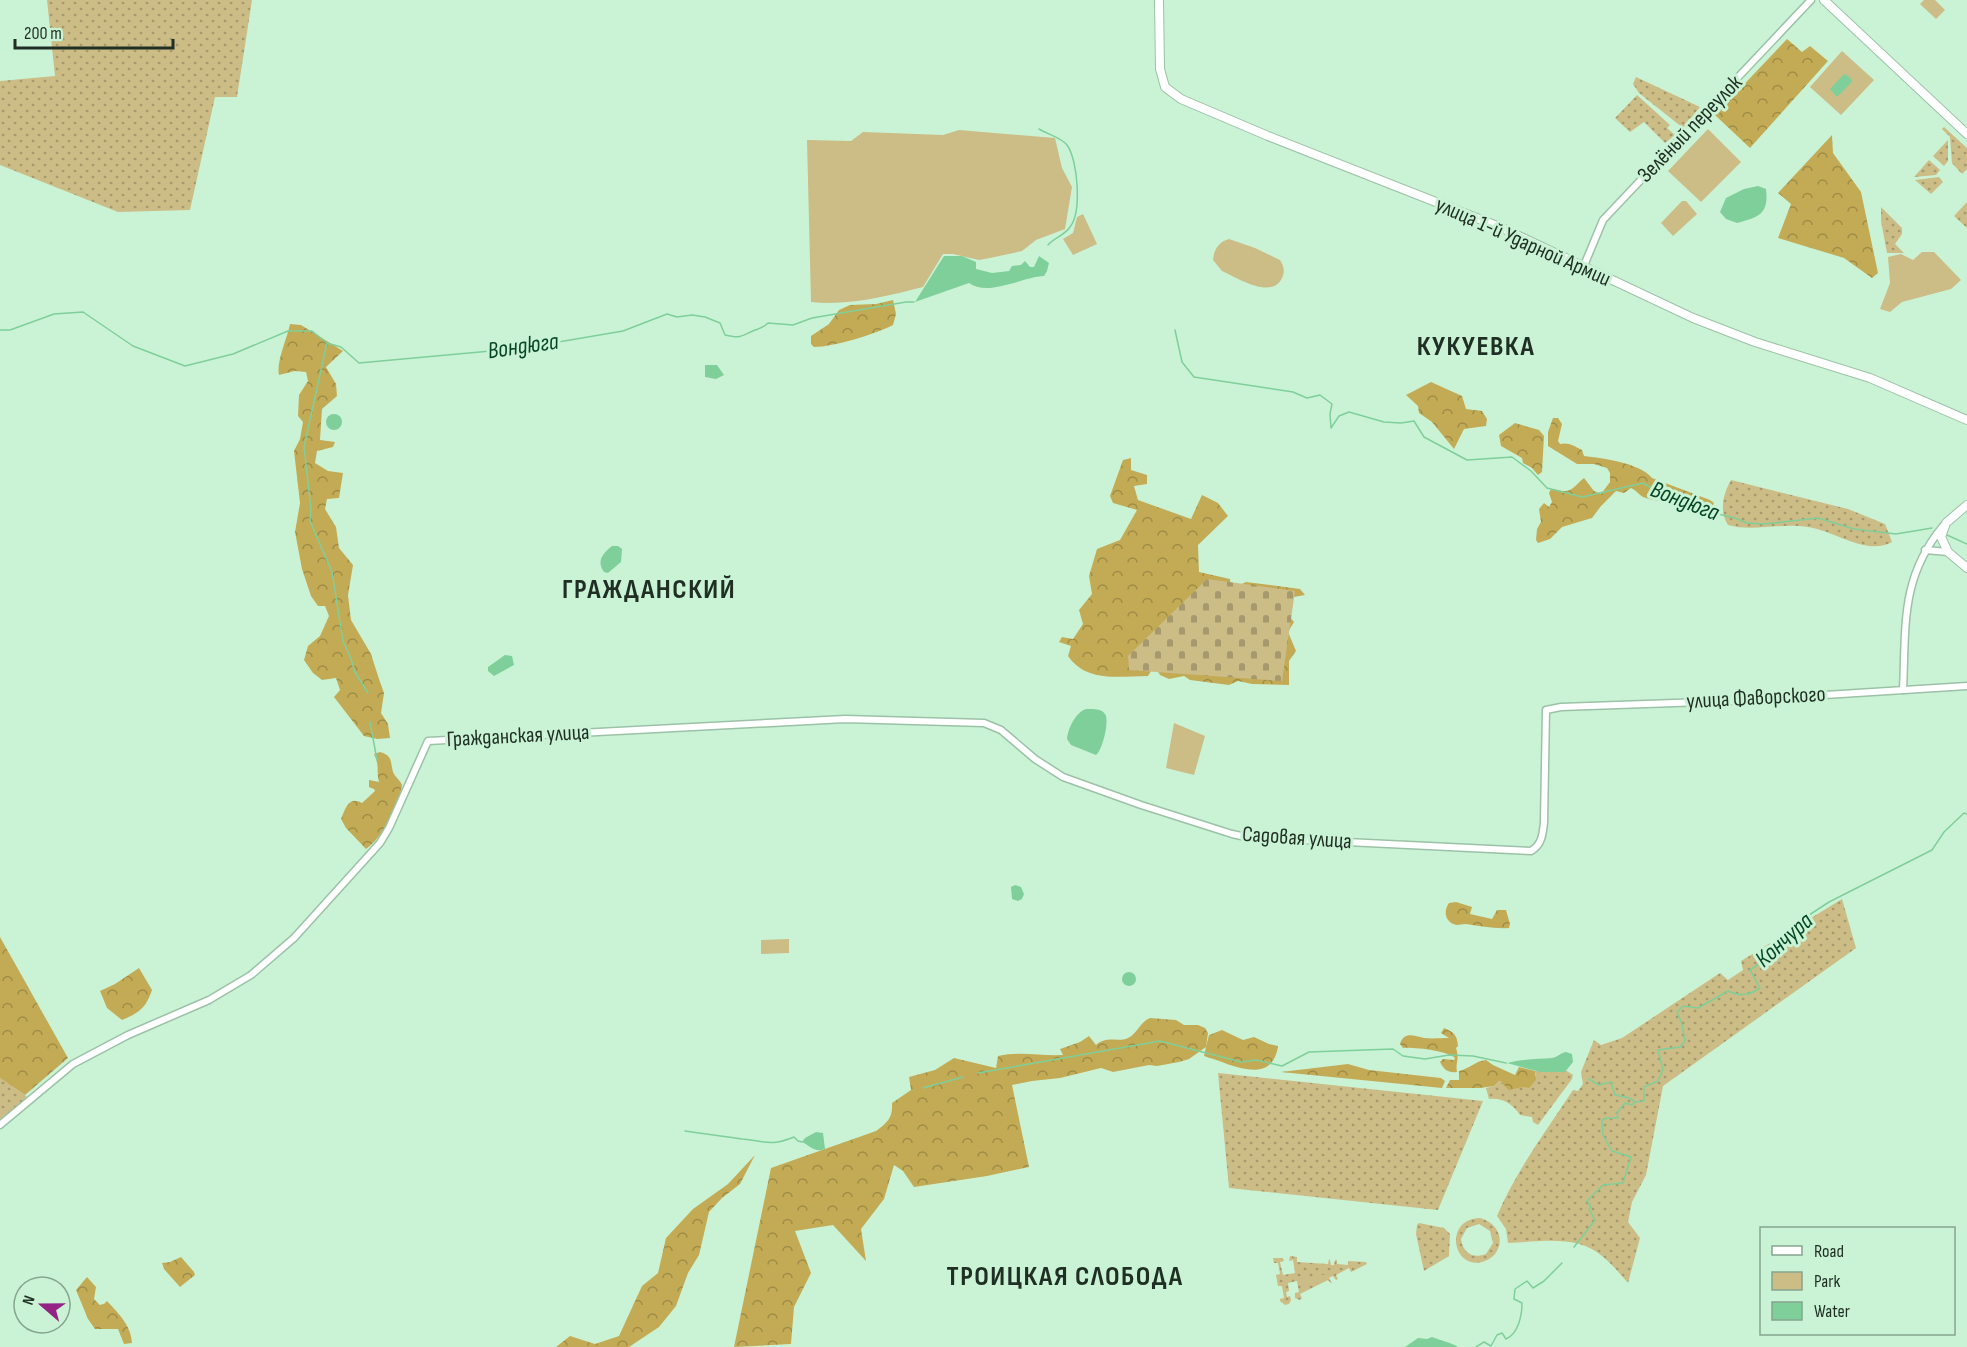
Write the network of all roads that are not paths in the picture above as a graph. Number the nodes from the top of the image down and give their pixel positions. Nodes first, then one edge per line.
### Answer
1 (1159, 0) edge
2 (1811, 0) edge
3 (1824, 0) edge
4 (1967, 134) edge
5 (1583, 268) junction
6 (1967, 420) edge
7 (1964, 507) edge
8 (1946, 522) junction
9 (1925, 550) junction
10 (1948, 552) junction
11 (1967, 568) edge
12 (1967, 686) edge
13 (1903, 690) junction
14 (984, 723) joint
15 (1544, 822) joint
16 (0, 1125) edge

1 - 5 main road, улица 1-й Ударной Армии
2 - 5 street, Зелёный переулок
3 - 4 main road
5 - 6 main road, улица 1-й Ударной Армии
7 - 8 main road
8 - 9 street
8 - 10 main road
9 - 10 street
9 - 13 street
10 - 11 main road
12 - 13 street, улица Фаворского
13 - 15 street, улица Фаворского
14 - 15 street, Садовая улица
14 - 16 street, Гражданская улица

